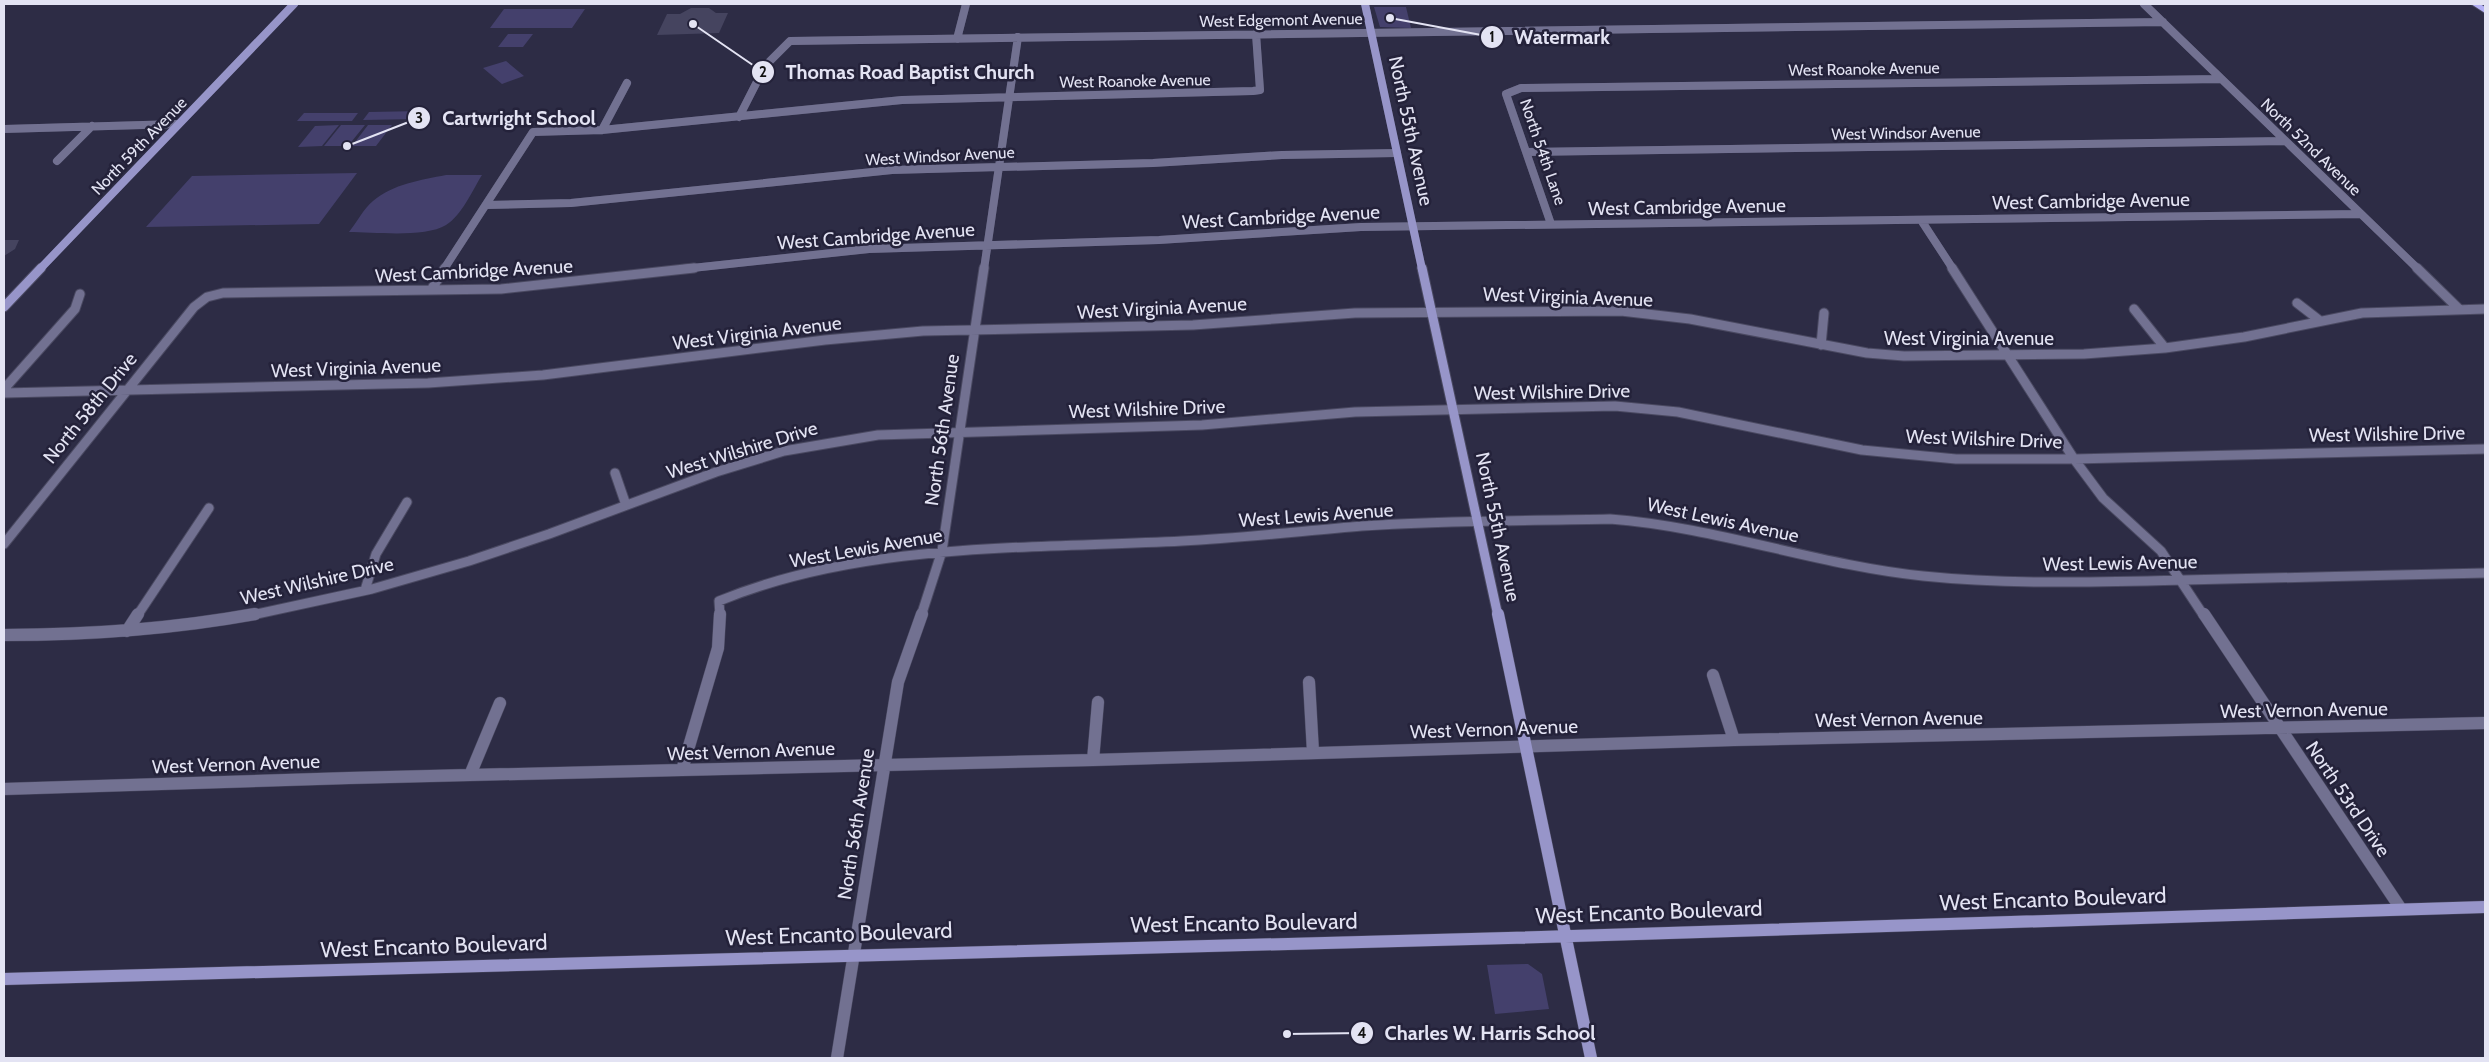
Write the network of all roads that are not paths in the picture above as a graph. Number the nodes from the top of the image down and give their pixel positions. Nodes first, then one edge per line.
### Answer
1 (294, 4) edge
2 (966, 4) edge
3 (1365, 4) edge
4 (2144, 4) edge
5 (2475, 4) edge
6 (2485, 11) edge
7 (2162, 22) junction
8 (1371, 32) junction
9 (1256, 34) junction
10 (1018, 37) junction
11 (958, 39) junction
12 (2221, 79) junction
13 (628, 83) dead end
14 (1509, 90) joint
15 (1010, 97) junction
16 (739, 117) junction
17 (178, 124) junction
18 (92, 126) junction
19 (4, 129) edge
20 (602, 130) junction
21 (2285, 141) junction
22 (1528, 152) junction
23 (1397, 153) junction
24 (57, 161) dead end
25 (999, 166) junction
26 (486, 205) junction
27 (2360, 214) junction
28 (1921, 220) junction
29 (1551, 224) junction
30 (1412, 226) junction
31 (987, 244) junction
32 (431, 290) junction
33 (80, 294) dead end
34 (207, 297) joint
35 (2297, 303) dead end
36 (4, 307) edge
37 (2134, 309) dead end
38 (2459, 309) junction
39 (2485, 309) edge
40 (1432, 311) junction
41 (1824, 313) dead end
42 (2319, 320) junction
43 (974, 330) junction
44 (1821, 345) junction
45 (2165, 348) junction
46 (2008, 354) junction
47 (4, 389) edge
48 (127, 390) junction
49 (4, 394) edge
50 (1453, 411) junction
51 (959, 433) junction
52 (2485, 449) edge
53 (2074, 459) junction
54 (615, 474) dead end
55 (407, 502) dead end
56 (626, 505) junction
57 (209, 508) dead end
58 (1478, 523) junction
59 (4, 544) edge
60 (942, 552) junction
61 (2485, 573) edge
62 (2179, 580) junction
63 (364, 590) junction
64 (127, 631) junction
65 (4, 635) edge
66 (1713, 675) dead end
67 (1309, 682) dead end
68 (1098, 702) dead end
69 (500, 703) dead end
70 (2485, 722) edge
71 (2280, 729) junction
72 (1734, 740) junction
73 (1525, 746) junction
74 (1313, 752) junction
75 (1093, 760) junction
76 (884, 764) junction
77 (682, 770) junction
78 (470, 775) junction
79 (4, 789) edge
80 (2485, 907) edge
81 (2401, 909) junction
82 (1565, 936) junction
83 (852, 954) junction
84 (4, 980) edge
85 (836, 1058) edge
86 (1591, 1058) edge

1 - 17 street, North 59th Avenue
2 - 11 street
3 - 8 street, North 55th Avenue
4 - 7 street, North 52nd Avenue
5 - 6 main road
7 - 8 street, West Edgemont Avenue
7 - 12 street, North 52nd Avenue
8 - 9 street, West Edgemont Avenue
8 - 23 street, North 55th Avenue
9 - 10 street, West Edgemont Avenue
9 - 15 street, West Roanoke Avenue
10 - 11 street, West Edgemont Avenue
10 - 15 street, North 56th Avenue
11 - 16 street, West Edgemont Avenue
12 - 14 street, West Roanoke Avenue
12 - 21 street, North 52nd Avenue
13 - 20 street
14 - 22 street, North 54th Lane
15 - 16 street, West Roanoke Avenue
15 - 25 street, North 56th Avenue
16 - 20 street, West Roanoke Avenue
17 - 18 street
17 - 36 street, North 59th Avenue
18 - 19 street
18 - 24 street
20 - 26 street, West Roanoke Avenue
21 - 22 street, West Windsor Avenue
21 - 27 street, North 52nd Avenue
22 - 29 street, North 54th Lane
23 - 25 street, West Windsor Avenue
23 - 30 street, North 55th Avenue
25 - 26 street, West Windsor Avenue
25 - 31 street, North 56th Avenue
26 - 32 street
27 - 28 street, West Cambridge Avenue
27 - 38 street, North 52nd Avenue
28 - 29 street, West Cambridge Avenue
28 - 46 street, North 53rd Drive
29 - 30 street, West Cambridge Avenue
30 - 31 street, West Cambridge Avenue
30 - 40 street, North 55th Avenue
31 - 32 street, West Cambridge Avenue
31 - 43 street, North 56th Avenue
32 - 34 street, West Cambridge Avenue
33 - 47 street
34 - 48 street, North 58th Drive
35 - 42 street
37 - 45 street
38 - 39 street, West Virginia Avenue
38 - 42 street, West Virginia Avenue
40 - 43 street, West Virginia Avenue
40 - 44 street, West Virginia Avenue
40 - 50 street, North 55th Avenue
41 - 44 street
42 - 45 street, West Virginia Avenue
43 - 48 street, West Virginia Avenue
43 - 51 street, North 56th Avenue
44 - 46 street, West Virginia Avenue
45 - 46 street, West Virginia Avenue
46 - 53 street, North 53rd Drive
48 - 49 street, West Virginia Avenue
48 - 59 street, North 58th Drive
50 - 51 street, West Wilshire Drive
50 - 53 street, West Wilshire Drive
50 - 58 street, North 55th Avenue
51 - 56 street, West Wilshire Drive
51 - 60 street, North 56th Avenue
52 - 53 street, West Wilshire Drive
53 - 62 street, North 53rd Drive
54 - 56 street
55 - 63 street
56 - 63 street, West Wilshire Drive
57 - 64 street
58 - 60 street, West Lewis Avenue
58 - 62 street, West Lewis Avenue
58 - 73 street, North 55th Avenue
60 - 76 street, North 56th Avenue
60 - 77 street, West Lewis Avenue
61 - 62 street, West Lewis Avenue
62 - 71 street, North 53rd Drive
63 - 64 street, West Wilshire Drive
64 - 65 street, West Wilshire Drive
66 - 72 street
67 - 74 street
68 - 75 street
69 - 78 street
70 - 71 street, West Vernon Avenue
71 - 72 street, West Vernon Avenue
71 - 81 street, North 53rd Drive
72 - 73 street, West Vernon Avenue
73 - 74 street, West Vernon Avenue
73 - 82 street, North 55th Avenue
74 - 75 street, West Vernon Avenue
75 - 76 street, West Vernon Avenue
76 - 77 street, West Vernon Avenue
76 - 83 street, North 56th Avenue
77 - 78 street, West Vernon Avenue
78 - 79 street, West Vernon Avenue
80 - 81 street, West Encanto Boulevard
81 - 82 street, West Encanto Boulevard
82 - 83 street, West Encanto Boulevard
82 - 86 street, North 55th Avenue
83 - 84 street, West Encanto Boulevard
83 - 85 street, North 56th Avenue

